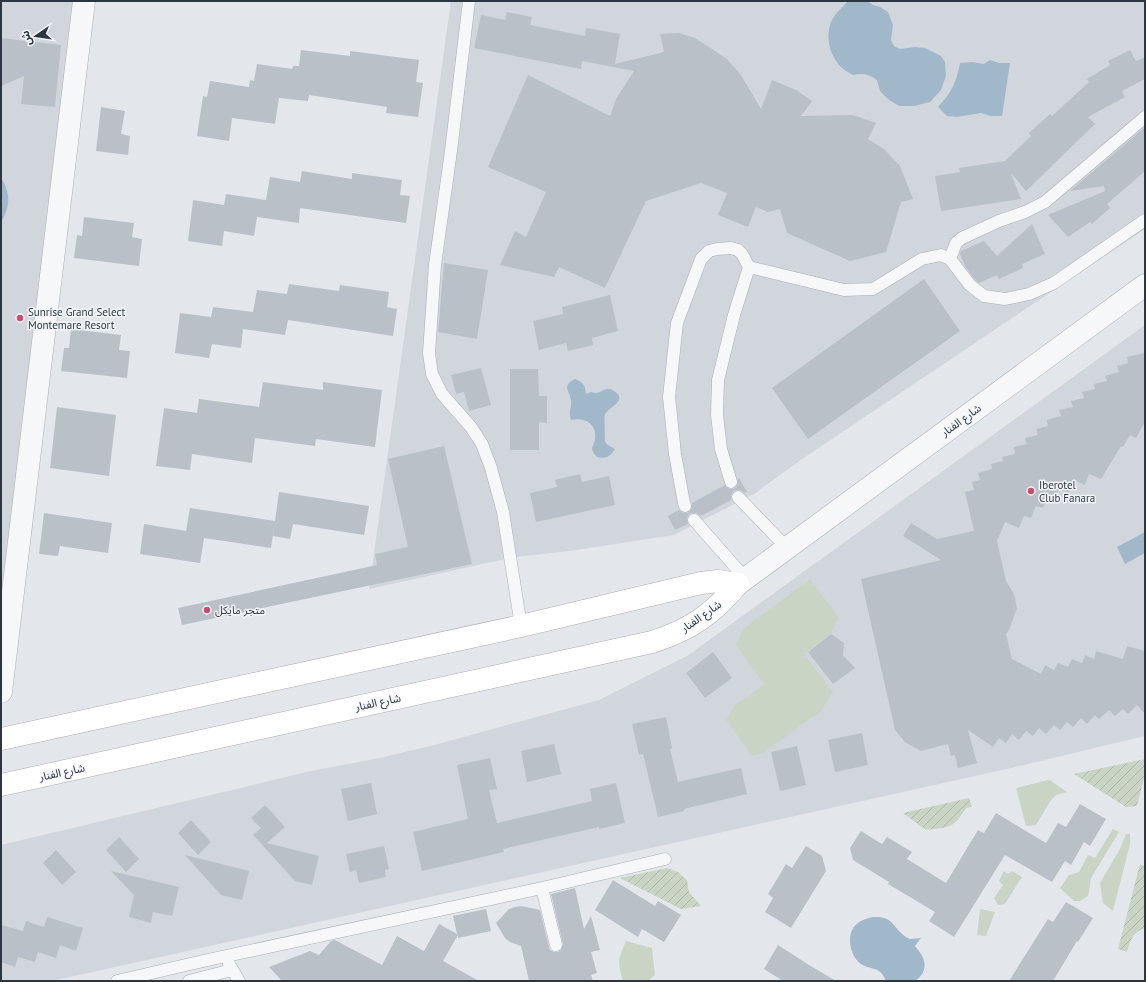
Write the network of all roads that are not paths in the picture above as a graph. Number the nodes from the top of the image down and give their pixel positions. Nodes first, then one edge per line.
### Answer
1 (84, 1) edge
2 (469, 1) edge
3 (1145, 117) edge
4 (1145, 220) edge
5 (950, 259) junction
6 (749, 267) junction
7 (1145, 285) edge
8 (731, 482) dead end
9 (738, 497) dead end
10 (685, 506) dead end
11 (694, 520) dead end
12 (787, 548) junction
13 (742, 581) junction
14 (521, 626) junction
15 (1, 692) edge
16 (1, 739) edge
17 (1, 785) edge
18 (665, 859) dead end
19 (542, 888) junction
20 (556, 945) dead end
21 (225, 956) junction
22 (203, 961) junction
23 (232, 970) junction
24 (215, 978) edge
25 (117, 981) edge
26 (189, 981) edge
27 (239, 981) edge

1 - 15 street
2 - 14 lane
3 - 5 lane
4 - 5 lane
5 - 6 lane
6 - 8 lane
6 - 10 lane
7 - 12 street, شارع الفنار
9 - 12 lane
11 - 13 lane
12 - 13 street, شارع الفنار
13 - 14 main road, شارع الفنار
13 - 17 main road, شارع الفنار
14 - 16 main road, شارع الفنار
18 - 19 lane
19 - 20 lane
19 - 21 lane
21 - 22 lane
21 - 23 lane
22 - 24 lane
22 - 25 lane
23 - 24 lane
23 - 27 lane
24 - 26 lane

